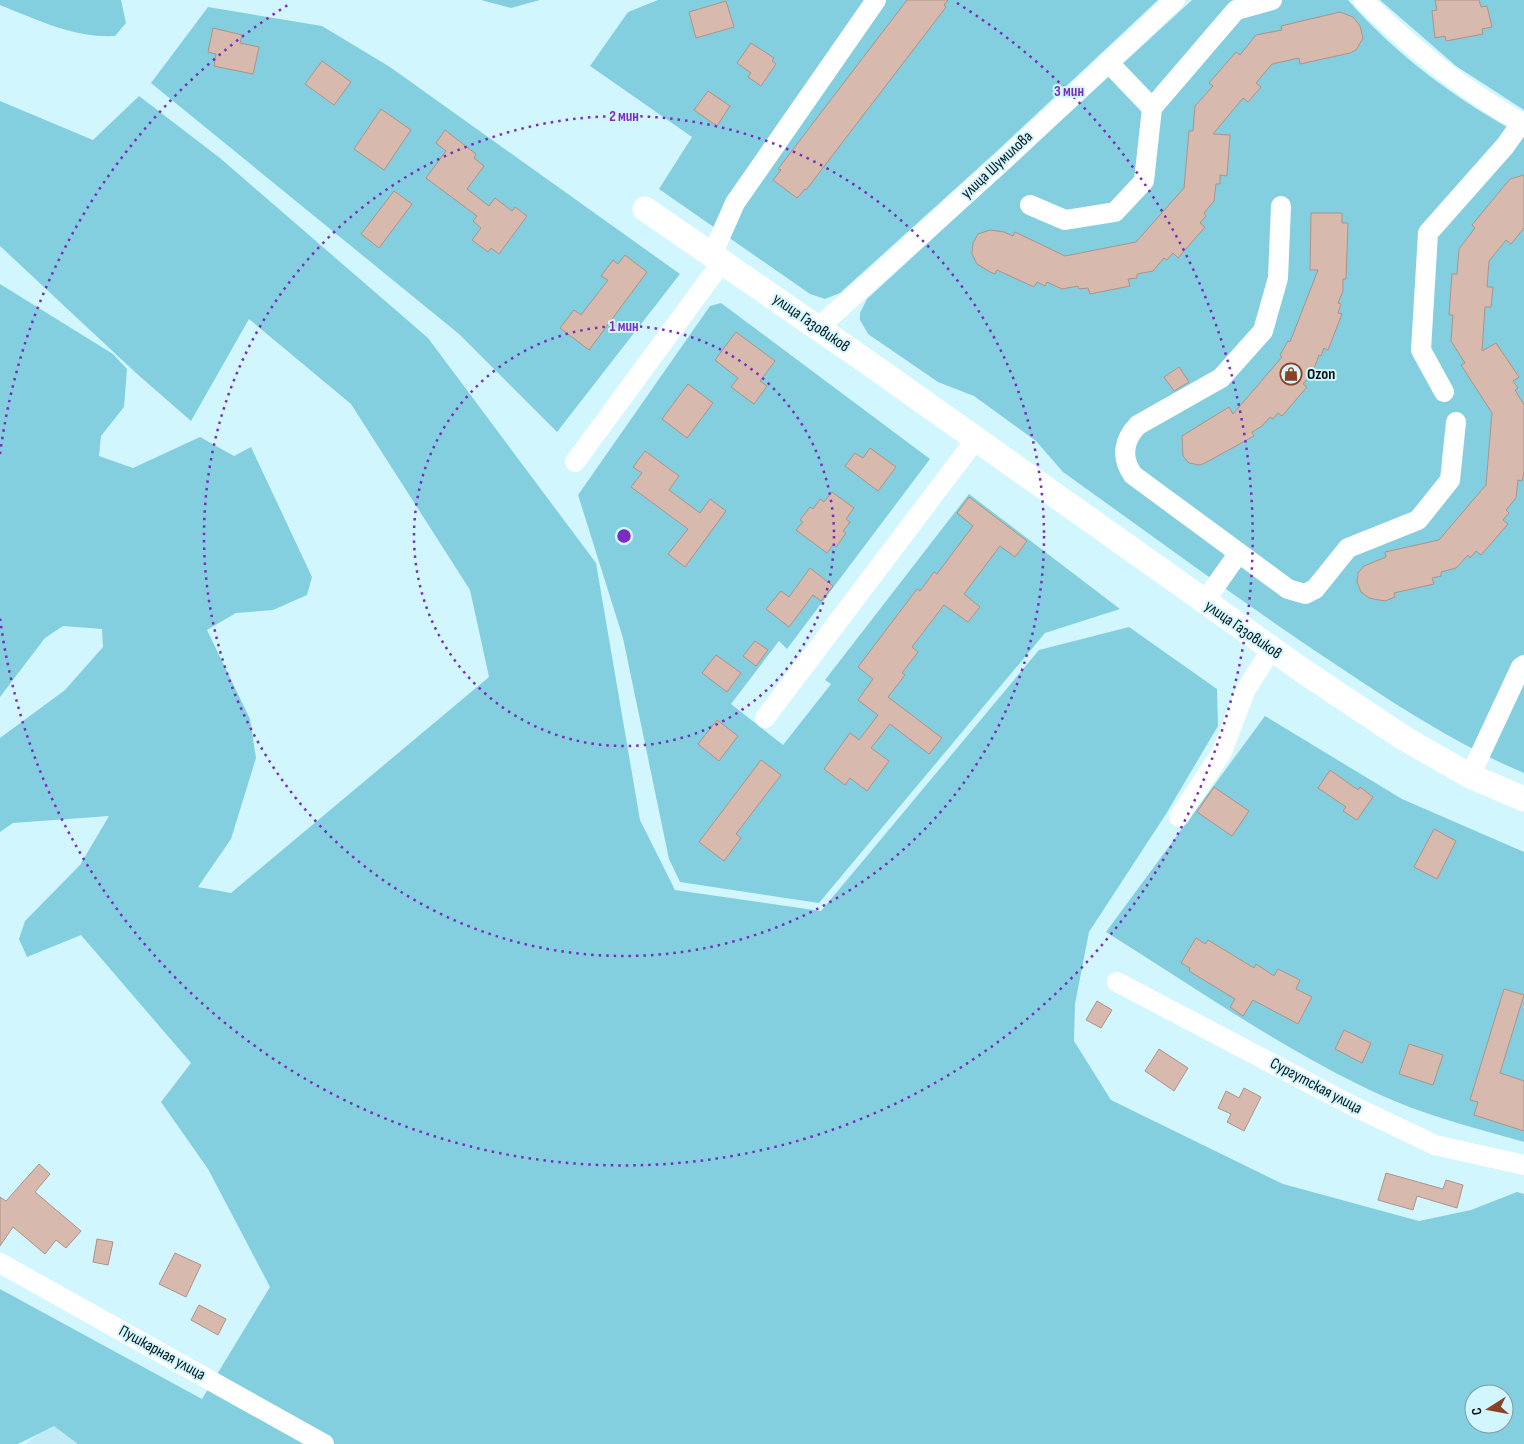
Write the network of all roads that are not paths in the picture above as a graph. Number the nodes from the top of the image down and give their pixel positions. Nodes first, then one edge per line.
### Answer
1 (876, 0) edge
2 (1175, 0) edge
3 (1272, 0) edge
4 (1363, 0) edge
5 (1108, 62) junction
6 (1152, 108) junction
7 (1523, 123) edge
8 (1030, 205) dead end
9 (1281, 206) dead end
10 (645, 209) dead end
11 (717, 258) junction
12 (818, 328) junction
13 (1444, 392) dead end
14 (1456, 422) dead end
15 (976, 440) junction
16 (575, 462) dead end
17 (1238, 554) junction
18 (1204, 602) junction
19 (1271, 650) junction
20 (1524, 665) edge
21 (765, 718) dead end
22 (1470, 776) junction
23 (1524, 799) edge
24 (1179, 816) dead end
25 (1117, 982) dead end
26 (1524, 1166) edge
27 (0, 1263) edge
28 (324, 1444) edge

1 - 11 street
2 - 5 street, улица Шумилова
3 - 6 street
4 - 7 street
5 - 6 street
5 - 12 street, улица Шумилова
6 - 8 street
7 - 13 street
9 - 17 street
10 - 11 street, улица Газовиков
11 - 12 street, улица Газовиков
11 - 16 street
12 - 15 street, улица Газовиков
14 - 17 street
15 - 18 street, улица Газовиков
15 - 21 street
17 - 18 street
18 - 19 street, улица Газовиков
19 - 22 street, улица Газовиков
19 - 24 street
20 - 22 street
22 - 23 street, улица Газовиков
25 - 26 street, Сургутская улица
27 - 28 street, Пушкарная улица

